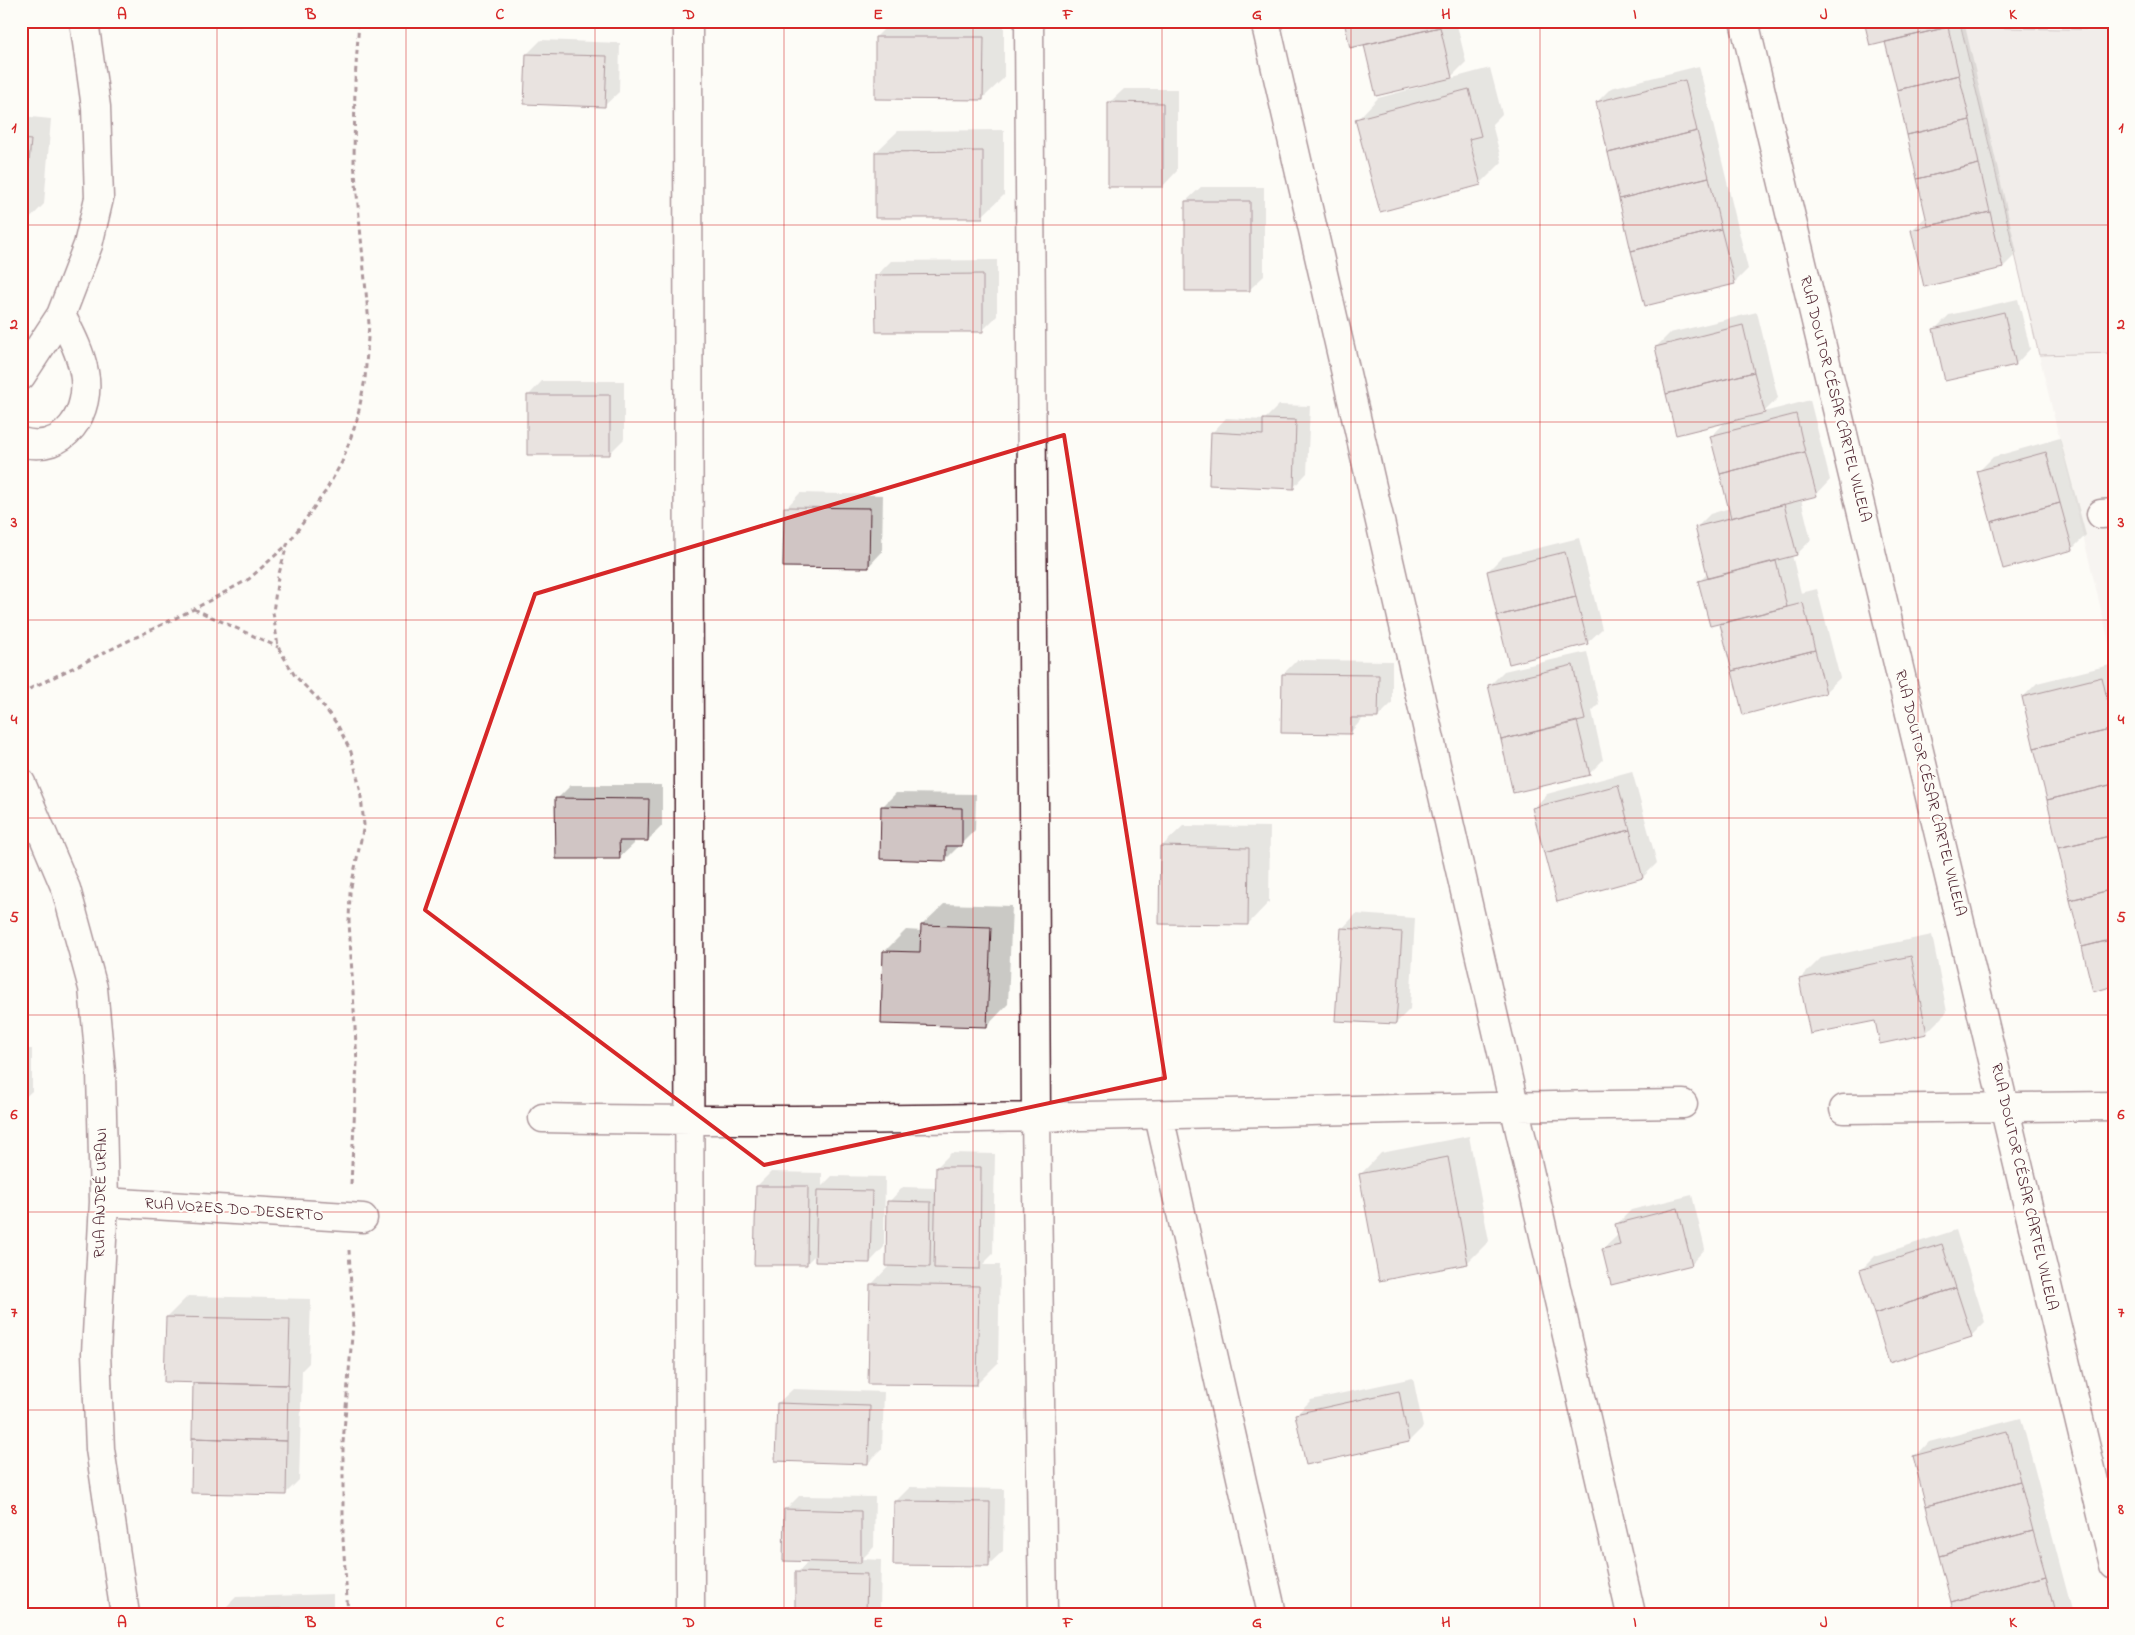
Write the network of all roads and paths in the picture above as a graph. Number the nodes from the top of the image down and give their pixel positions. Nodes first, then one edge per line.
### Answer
1 (84, 21) edge
2 (359, 21) edge
3 (688, 21) edge
4 (1029, 21) edge
5 (1265, 21) edge
6 (1744, 21) edge
7 (61, 315) junction
8 (21, 376) edge
9 (21, 442) edge
10 (287, 545) junction
11 (194, 609) junction
12 (278, 647) junction
13 (21, 693) edge
14 (21, 783) edge
15 (1682, 1104) dead end
16 (1514, 1106) junction
17 (2114, 1106) edge
18 (1844, 1109) dead end
19 (2006, 1109) junction
20 (1036, 1116) junction
21 (1159, 1116) junction
22 (543, 1118) dead end
23 (690, 1121) junction
24 (104, 1202) junction
25 (356, 1218) junction
26 (2114, 1565) edge
27 (125, 1614) edge
28 (348, 1614) edge
29 (690, 1614) edge
30 (1043, 1614) edge
31 (1272, 1614) edge
32 (1631, 1614) edge

1 - 7 street
2 - 10 path
3 - 23 street
4 - 20 street
5 - 16 street
6 - 19 street, RUA DOUTOR CÉSAR CARTEL VILLELA
7 - 8 street
7 - 9 street
10 - 11 path
10 - 12 path
11 - 12 path
11 - 13 path
12 - 25 path
14 - 24 street, RUA ANDRÉ URANI
15 - 16 street
16 - 21 street
16 - 32 street
17 - 19 street
18 - 19 street
19 - 26 street, RUA DOUTOR CÉSAR CARTEL VILLELA
20 - 21 street
20 - 23 street
20 - 30 street
21 - 31 street
22 - 23 street
23 - 29 street
24 - 25 street, RUA VOZES DO DESERTO
24 - 27 street, RUA ANDRÉ URANI
25 - 28 path

